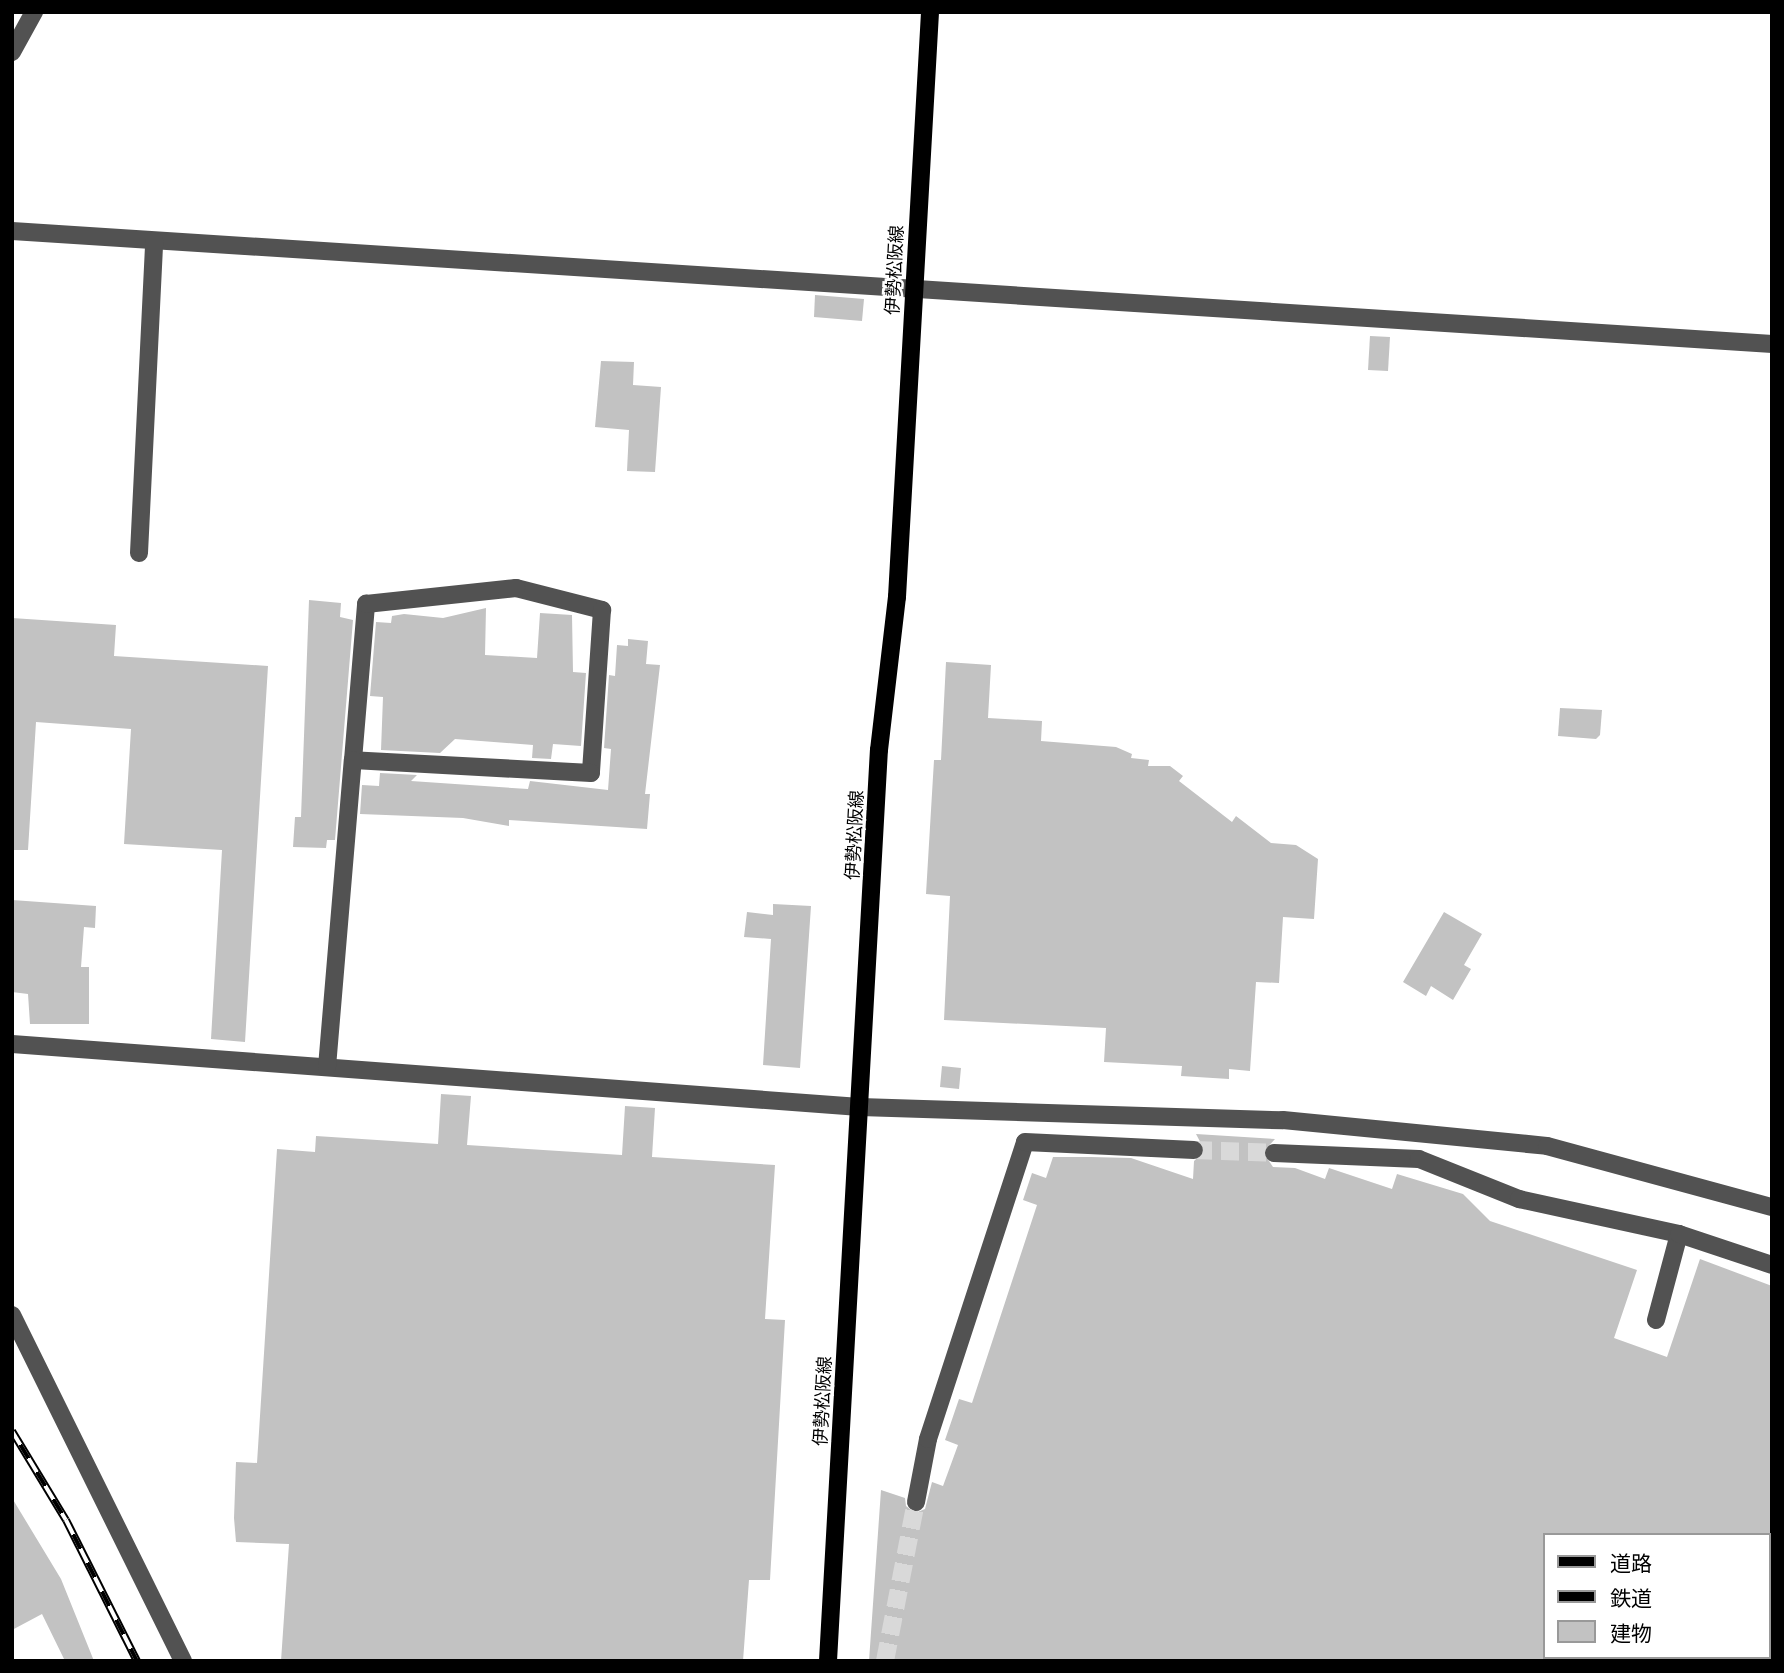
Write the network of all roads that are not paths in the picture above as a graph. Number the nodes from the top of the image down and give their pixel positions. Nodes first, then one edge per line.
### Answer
1 (34, 12) edge
2 (930, 12) edge
3 (12, 52) edge
4 (12, 231) edge
5 (153, 241) junction
6 (914, 291) junction
7 (1772, 344) edge
8 (139, 553) dead end
9 (353, 760) junction
10 (12, 1044) edge
11 (327, 1067) junction
12 (860, 1107) junction
13 (1194, 1150) tunnel mouth
14 (1274, 1153) tunnel mouth
15 (1772, 1207) edge
16 (1679, 1234) junction
17 (1772, 1265) edge
18 (12, 1315) edge
19 (1656, 1320) dead end
20 (916, 1502) tunnel mouth
21 (184, 1661) edge
22 (828, 1661) edge

1 - 3 street
2 - 6 main road, 伊勢松阪線
4 - 5 street
5 - 6 street
5 - 8 street
6 - 7 street
6 - 12 main road, 伊勢松阪線
9 - 9 street
9 - 11 street
10 - 11 street
11 - 12 street
12 - 15 street
12 - 22 main road, 伊勢松阪線
13 - 20 street
14 - 16 street
16 - 17 street
16 - 19 street
18 - 21 street

